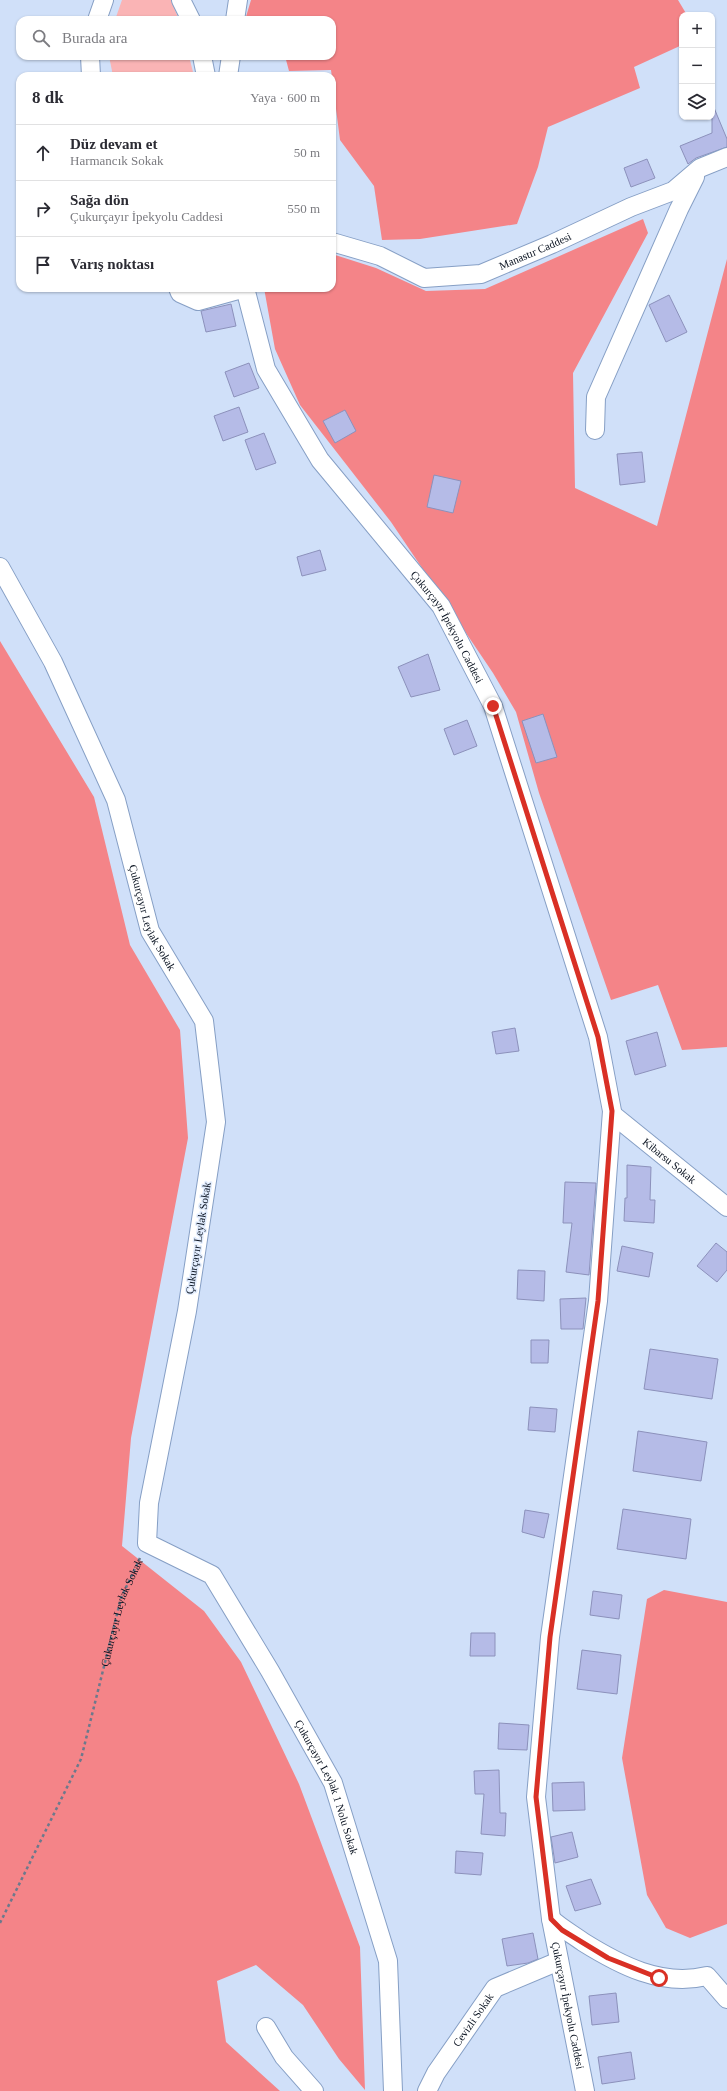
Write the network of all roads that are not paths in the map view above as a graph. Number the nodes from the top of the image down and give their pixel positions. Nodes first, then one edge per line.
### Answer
1 (104, 0) edge
2 (181, 0) edge
3 (238, 0) edge
4 (98, 16) edge
5 (189, 16) edge
6 (236, 16) edge
7 (90, 60) edge
8 (203, 60) edge
9 (230, 60) edge
10 (91, 72) edge
11 (205, 72) edge
12 (229, 72) edge
13 (727, 157) edge
14 (700, 168) junction
15 (336, 243) edge
16 (179, 292) edge
17 (232, 292) edge
18 (246, 292) edge
19 (595, 430) dead end
20 (0, 568) edge
21 (612, 1114) junction
22 (727, 1207) edge
23 (147, 1543) joint
24 (551, 1919) junction
25 (559, 1961) junction
26 (727, 1999) edge
27 (266, 2027) dead end
28 (314, 2091) edge
29 (393, 2091) edge
30 (428, 2091) edge
31 (585, 2091) edge

1 - 4 street
2 - 5 street
3 - 6 street
7 - 10 street
8 - 11 street
9 - 12 street
13 - 14 street, Manastır Caddesi
14 - 15 street, Manastır Caddesi
14 - 19 street
16 - 17 street
18 - 21 street, Çukurçayır İpekyolu Caddesi
20 - 23 street, Çukurçayır Leylak Sokak
21 - 22 street, Kibarsu Sokak
21 - 24 street, Çukurçayır İpekyolu Caddesi
23 - 29 street, Çukurçayır Leylak 1 Nolu Sokak
24 - 25 street, Çukurçayır İpekyolu Caddesi
24 - 26 street
25 - 30 street, Cevizli Sokak
25 - 31 street, Çukurçayır İpekyolu Caddesi
27 - 28 street

